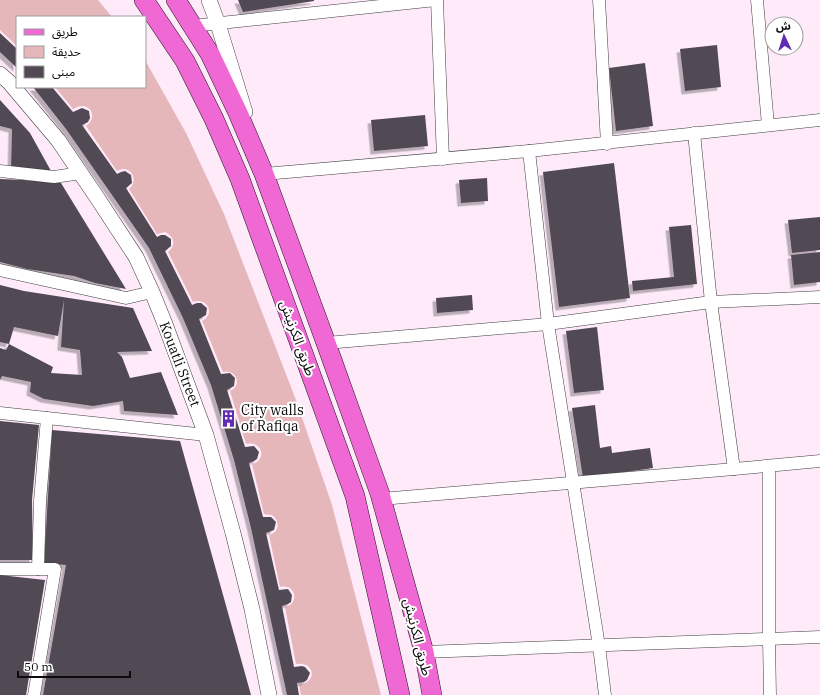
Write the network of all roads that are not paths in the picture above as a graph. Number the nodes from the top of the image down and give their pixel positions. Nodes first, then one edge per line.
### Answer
1 (144, 0) edge
2 (176, 0) edge
3 (209, 0) edge
4 (437, 0) edge
5 (600, 0) edge
6 (757, 0) edge
7 (218, 24) junction
8 (192, 26) junction
9 (0, 74) edge
10 (820, 120) edge
11 (768, 125) junction
12 (694, 134) junction
13 (607, 144) junction
14 (529, 152) junction
15 (443, 159) junction
16 (0, 171) edge
17 (81, 173) junction
18 (264, 174) junction
19 (0, 270) edge
20 (152, 292) junction
21 (820, 297) edge
22 (712, 302) junction
23 (548, 324) junction
24 (326, 342) junction
25 (0, 413) edge
26 (47, 418) junction
27 (206, 435) junction
28 (820, 461) edge
29 (769, 466) junction
30 (734, 469) junction
31 (573, 483) junction
32 (381, 499) junction
33 (0, 569) edge
34 (38, 569) junction
35 (820, 637) edge
36 (769, 640) junction
37 (599, 646) junction
38 (424, 652) junction
39 (34, 695) edge
40 (269, 695) edge
41 (400, 695) edge
42 (432, 695) edge
43 (605, 695) edge
44 (770, 695) edge

1 - 41 main road, طريق الكرنيش
2 - 8 main road, طريق الكرنيش
3 - 7 street
4 - 7 street
4 - 15 street
5 - 13 street
6 - 11 street
7 - 8 street
7 - 18 street
8 - 18 main road, طريق الكرنيش
9 - 17 street, Kouatli Street
10 - 11 street
11 - 12 street
12 - 13 street
12 - 22 street
13 - 14 street
14 - 15 street
14 - 23 street
15 - 18 street
16 - 17 street
17 - 20 street, Kouatli Street
18 - 24 main road, طريق الكرنيش
19 - 20 street
20 - 27 street, Kouatli Street
21 - 22 street
22 - 23 street
22 - 30 street
23 - 24 street
23 - 31 street
24 - 32 main road, طريق الكرنيش
25 - 26 street
26 - 27 street
26 - 34 street
27 - 40 street, Kouatli Street
28 - 29 street
29 - 30 street
29 - 36 street
30 - 31 street
31 - 32 street
31 - 37 street
32 - 38 main road, طريق الكرنيش
33 - 34 street
34 - 39 street
35 - 36 street
36 - 37 street
36 - 44 street
37 - 38 street
37 - 43 street
38 - 42 main road, طريق الكرنيش

